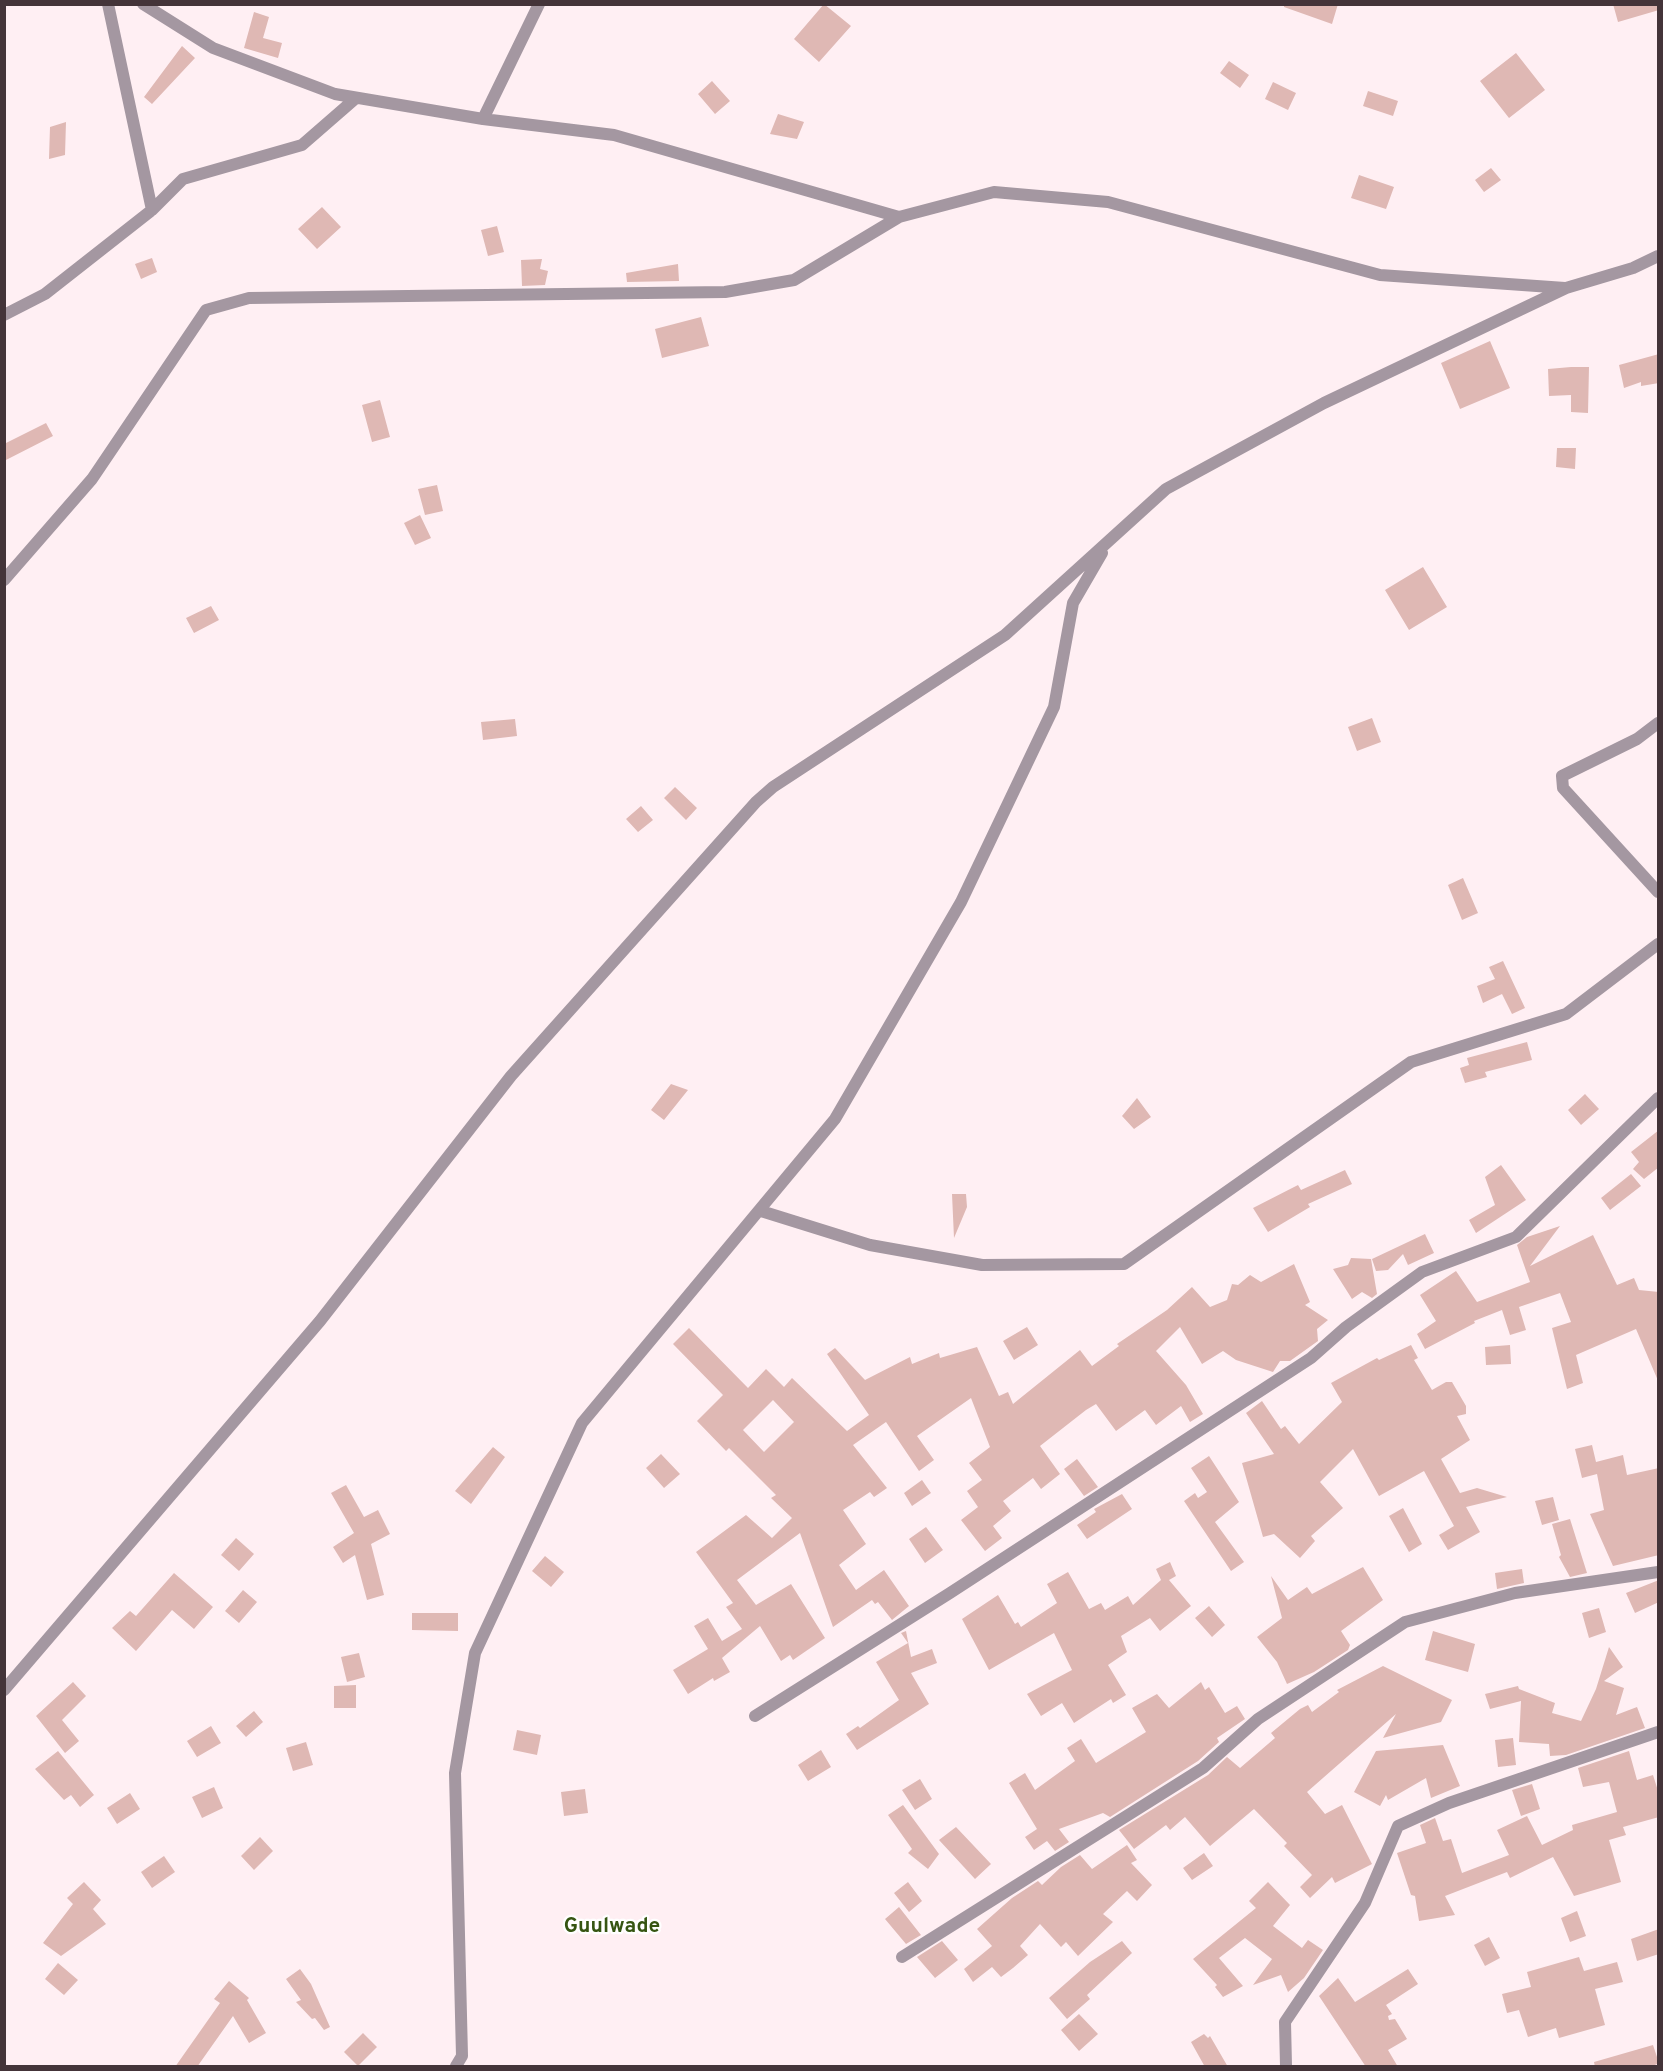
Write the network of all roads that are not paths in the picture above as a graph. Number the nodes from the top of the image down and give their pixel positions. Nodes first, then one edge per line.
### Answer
1 (108, 4) edge
2 (143, 4) edge
3 (539, 4) edge
4 (356, 98) junction
5 (483, 119) junction
6 (152, 210) junction
7 (898, 217) junction
8 (1659, 256) edge
9 (1566, 288) junction
10 (4, 315) edge
11 (1108, 542) junction
12 (4, 580) edge
13 (1659, 723) edge
14 (1659, 892) edge
15 (1659, 944) edge
16 (1659, 1098) edge
17 (761, 1211) junction
18 (1659, 1572) edge
19 (4, 1690) edge
20 (755, 1716) dead end
21 (1659, 1732) edge
22 (902, 1957) dead end
23 (456, 2067) edge
24 (1286, 2067) edge

1 - 6 street
2 - 4 street
3 - 5 street
4 - 5 street
4 - 6 street
5 - 7 street
6 - 10 street
7 - 9 street
7 - 12 street
8 - 9 street
9 - 11 street
11 - 17 street
11 - 19 street
13 - 14 street
15 - 17 street
16 - 20 street
17 - 23 street
18 - 22 street
21 - 24 street

